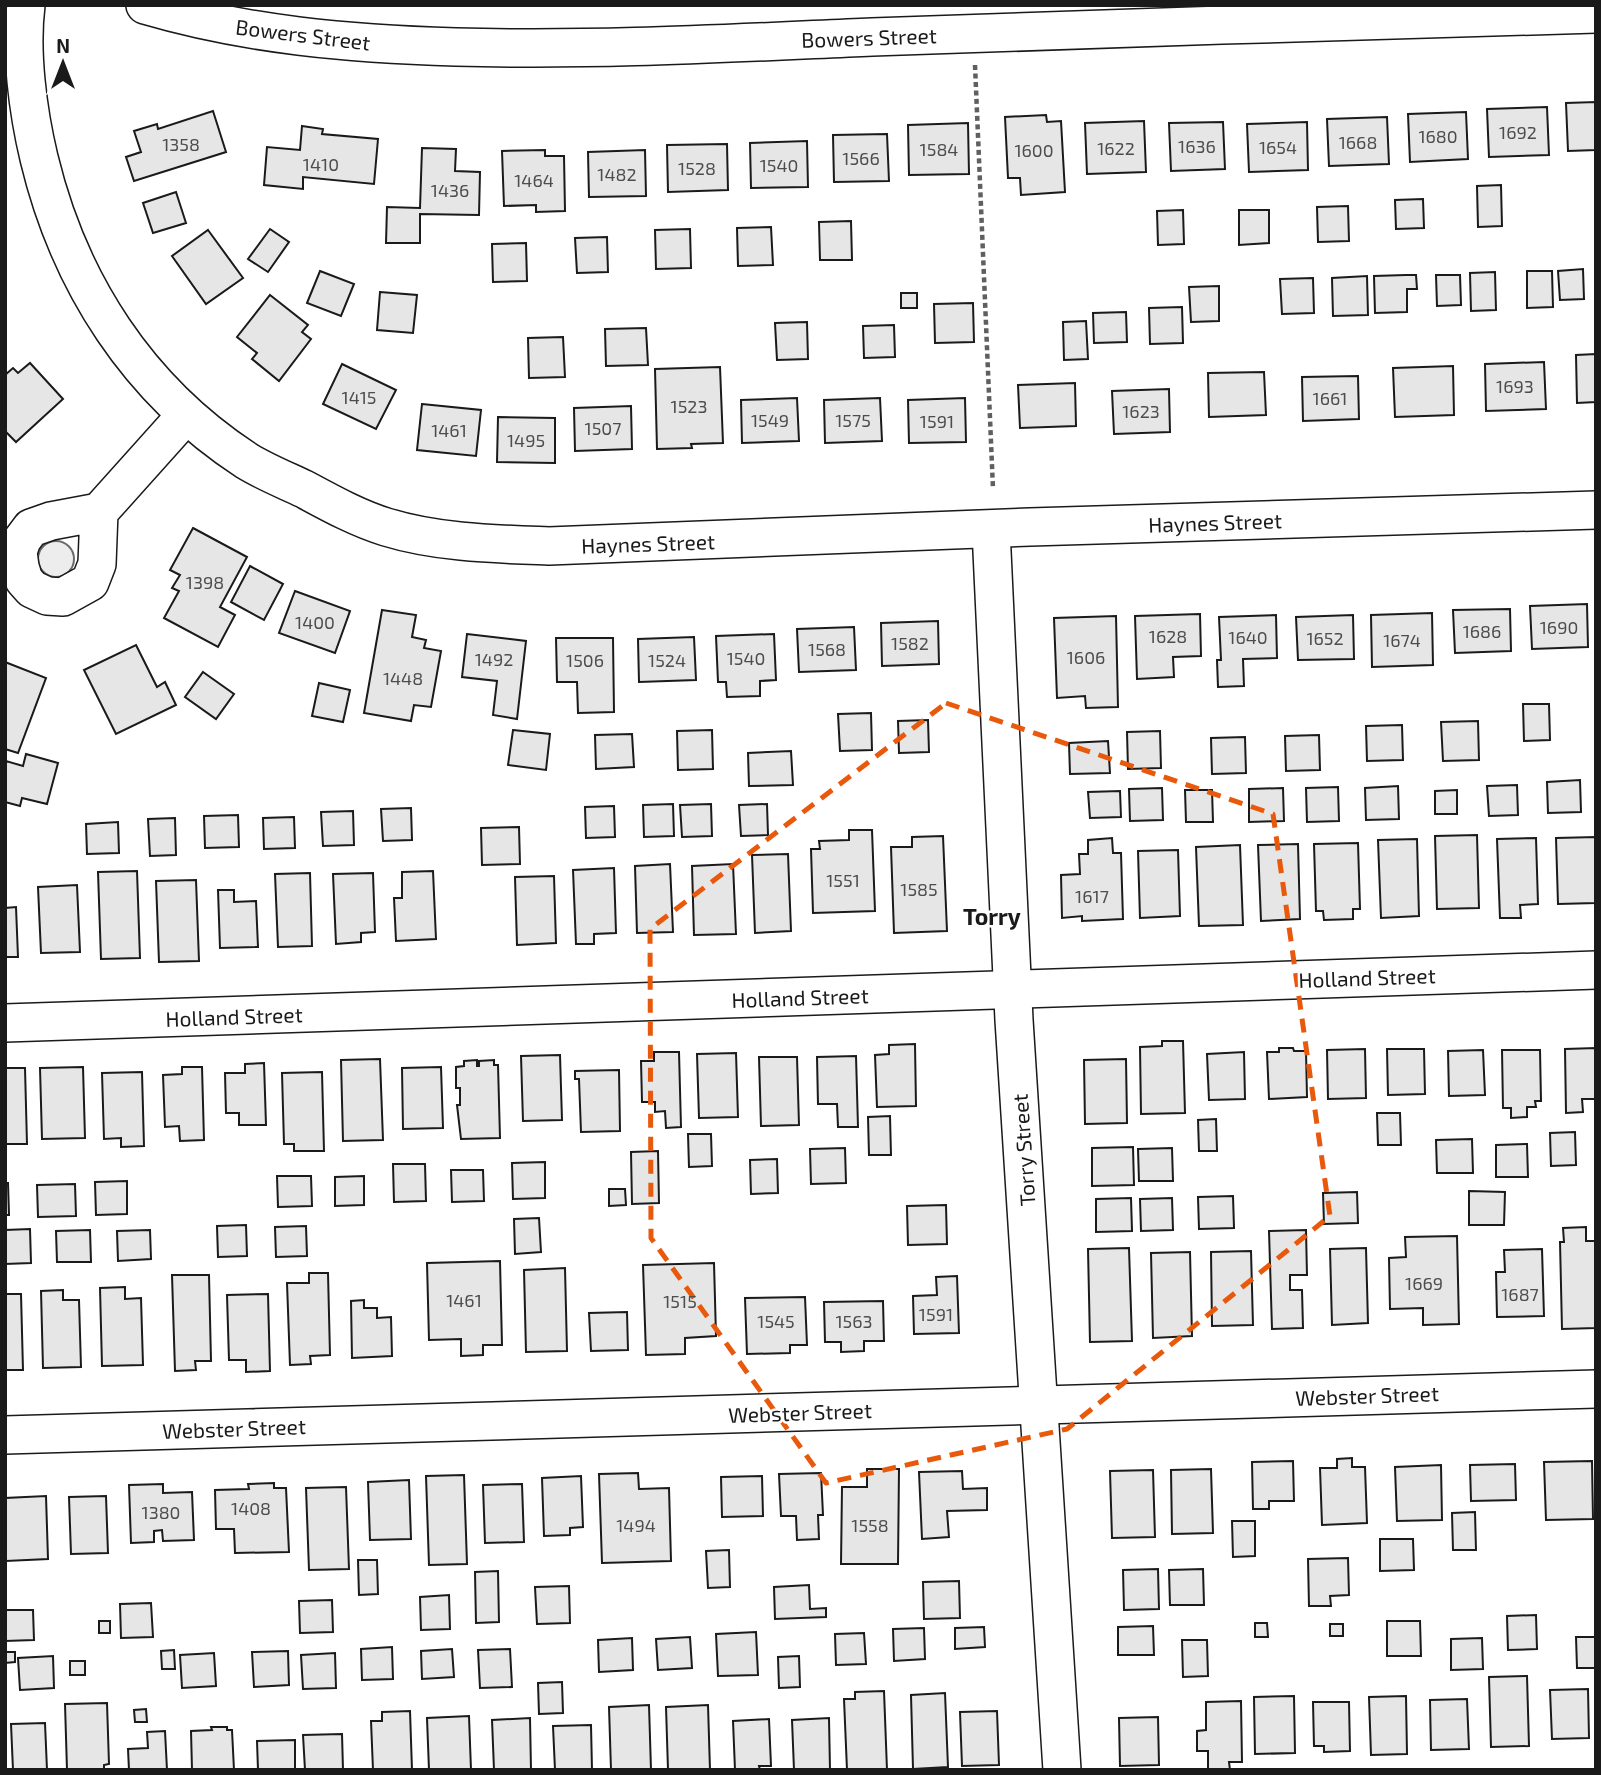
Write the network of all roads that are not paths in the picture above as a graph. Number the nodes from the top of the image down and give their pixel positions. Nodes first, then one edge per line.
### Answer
1 (26, 5) edge
2 (145, 5) edge
3 (1596, 14) edge
4 (186, 415) junction
5 (1596, 510) edge
6 (99, 512) dead end
7 (991, 530) junction
8 (1596, 970) edge
9 (1013, 989) junction
10 (5, 1023) edge
11 (1596, 1389) edge
12 (1039, 1404) junction
13 (5, 1435) edge
14 (1062, 1770) edge

1 - 4 street, Haynes Street
2 - 3 street, Bowers Street
4 - 6 street
4 - 7 street, Haynes Street
5 - 7 street, Haynes Street
7 - 9 street, Torry Street
8 - 9 street, Holland Street
9 - 10 street, Holland Street
9 - 12 street, Torry Street
11 - 12 street, Webster Street
12 - 13 street, Webster Street
12 - 14 street, Torry Street

